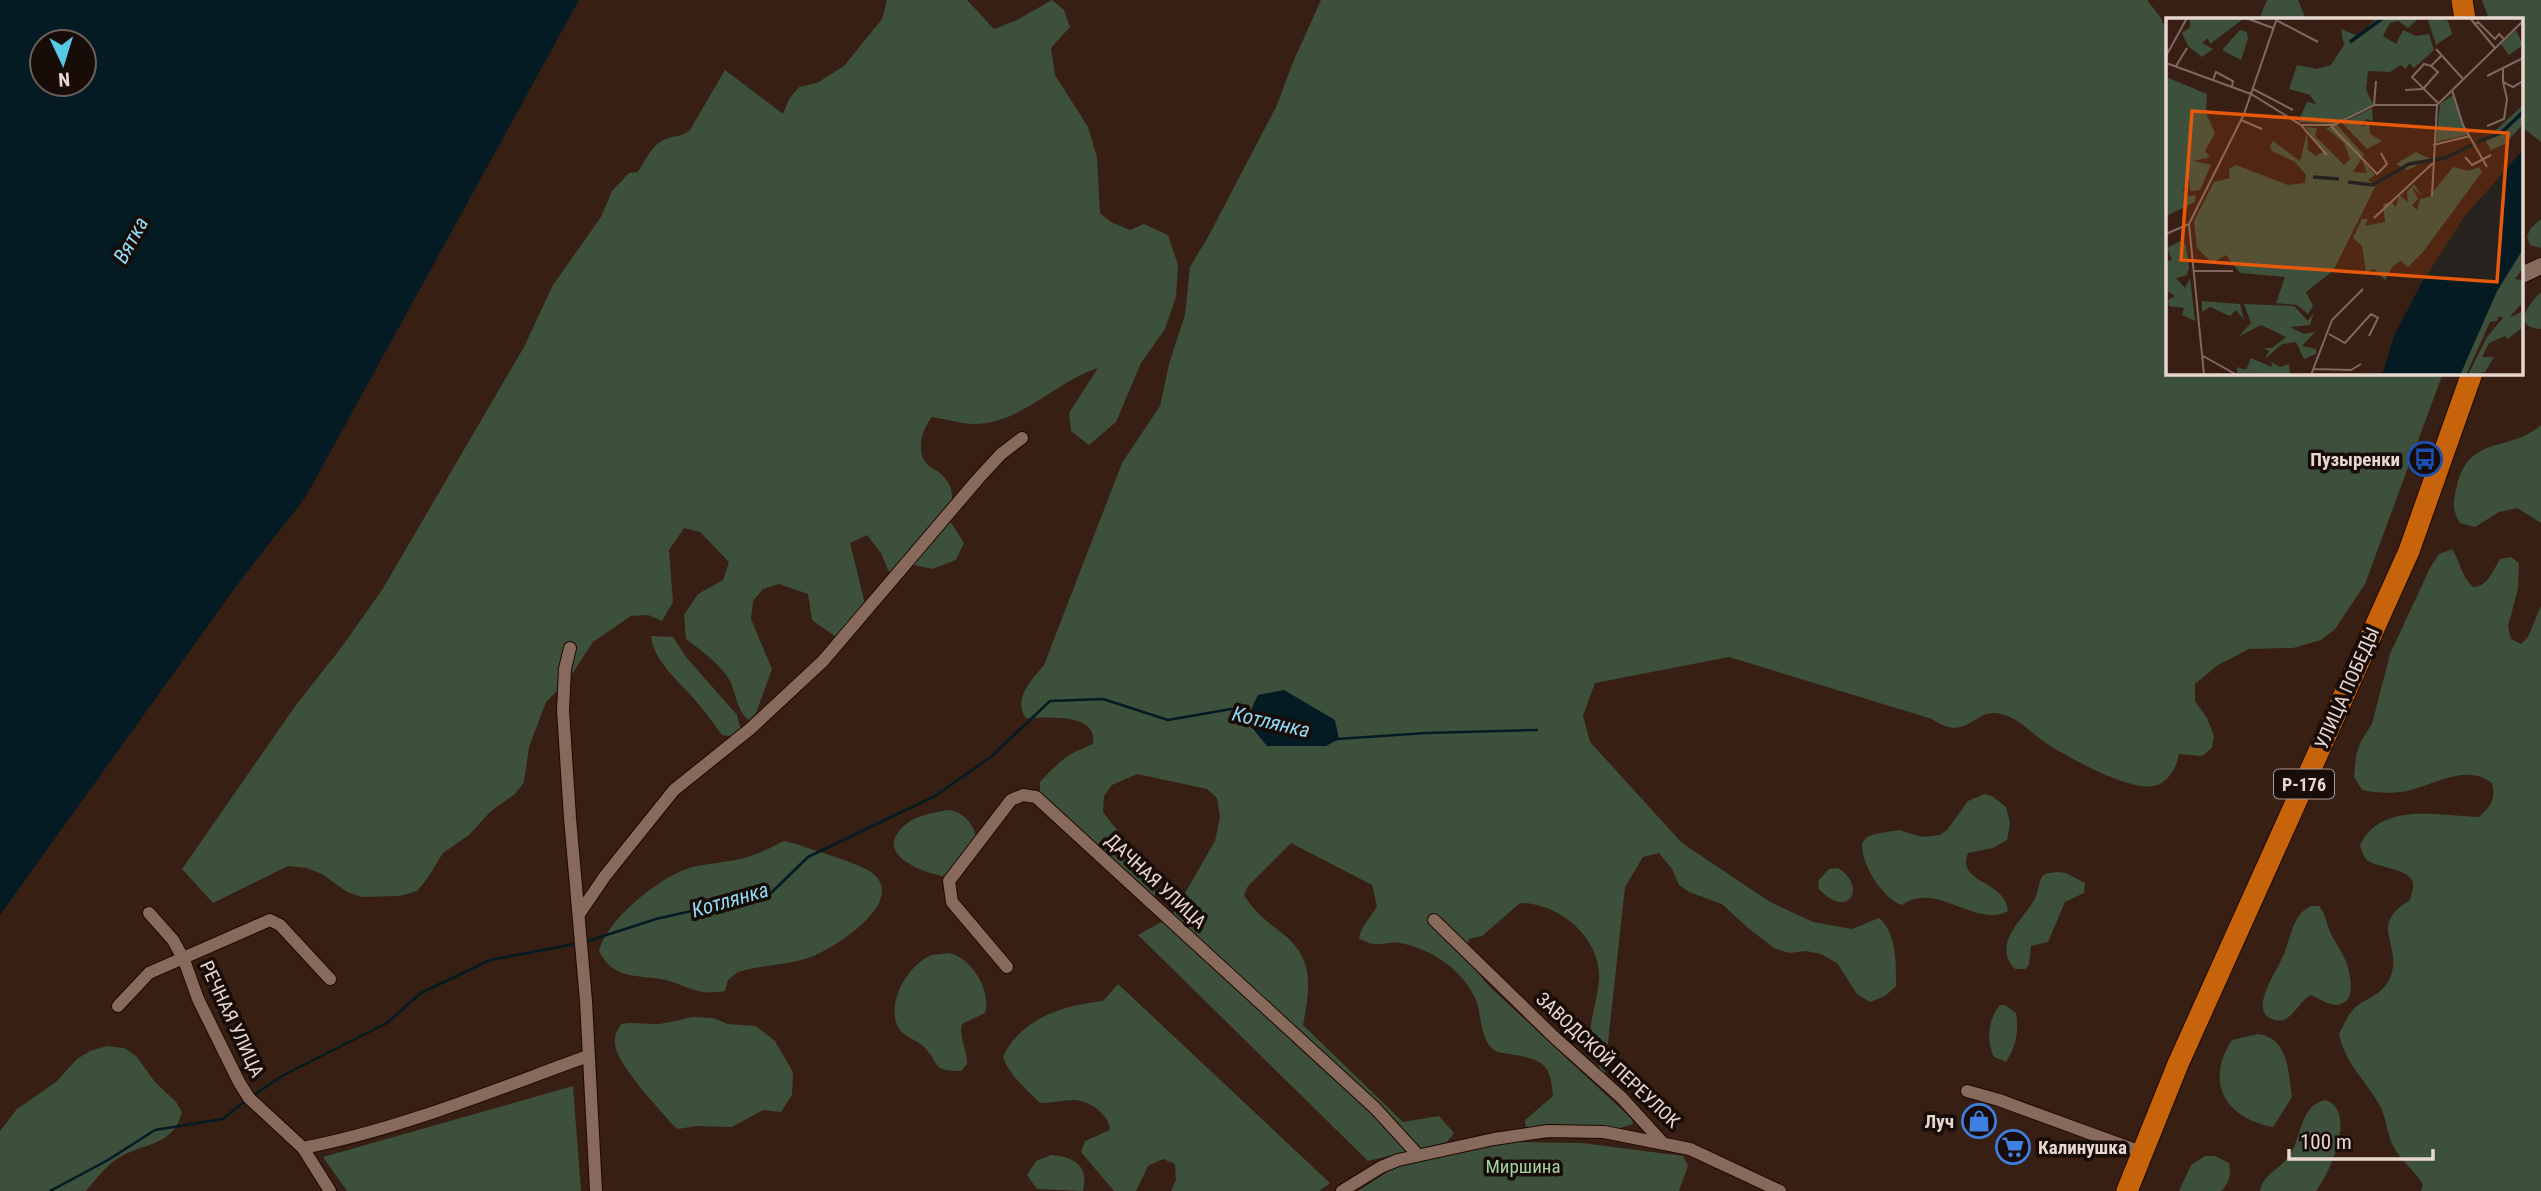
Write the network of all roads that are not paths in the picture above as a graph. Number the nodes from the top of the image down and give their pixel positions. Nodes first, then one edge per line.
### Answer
1 (2462, 0) edge
2 (2465, 18) edge
3 (2541, 265) edge
4 (2524, 274) edge
5 (2472, 374) edge
6 (1022, 438) dead end
7 (570, 648) dead end
8 (149, 913) dead end
9 (579, 914) junction
10 (1434, 920) dead end
11 (184, 960) junction
12 (1007, 967) dead end
13 (330, 979) dead end
14 (118, 1006) dead end
15 (587, 1056) junction
16 (1967, 1091) dead end
17 (1662, 1142) junction
18 (303, 1149) junction
19 (2141, 1152) junction
20 (1418, 1155) junction
21 (328, 1190) edge
22 (596, 1191) edge
23 (1342, 1191) edge
24 (1780, 1191) edge
25 (2127, 1191) edge

1 - 2 highway
3 - 4 street
5 - 19 highway, УЛИЦА ПОБЕДЫ / Р-176
6 - 9 street
7 - 9 street
8 - 11 street, РЕЧНАЯ УЛИЦА
9 - 15 street
10 - 17 street, ЗАВОДСКОЙ ПЕРЕУЛОК
11 - 13 street, РЕЧНАЯ УЛИЦА
11 - 14 street, РЕЧНАЯ УЛИЦА
11 - 18 street, РЕЧНАЯ УЛИЦА
12 - 20 street, ДАЧНАЯ УЛИЦА
15 - 18 street
15 - 22 street
16 - 19 street
17 - 20 street
17 - 24 street, ЗАВОДСКОЙ ПЕРЕУЛОК
18 - 21 street, РЕЧНАЯ УЛИЦА
19 - 25 highway, УЛИЦА ПОБЕДЫ / Р-176
20 - 23 street

